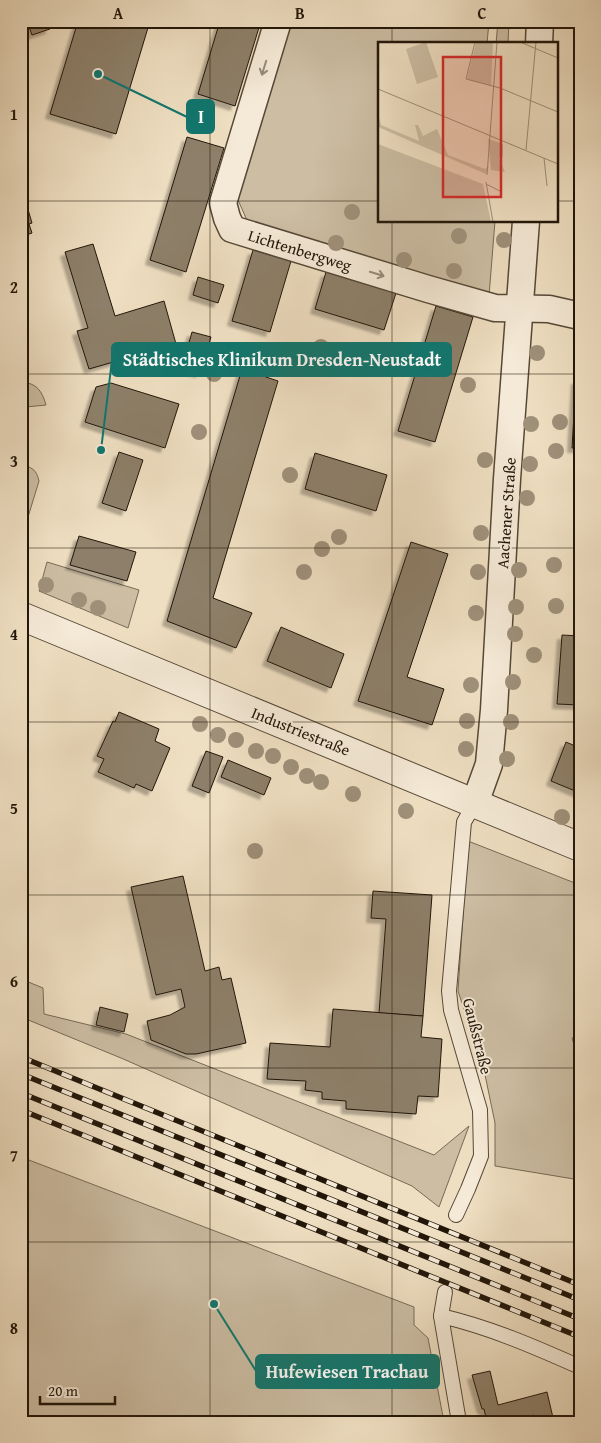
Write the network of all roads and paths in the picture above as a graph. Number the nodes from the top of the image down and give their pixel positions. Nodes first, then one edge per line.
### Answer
1 (278, 21) edge
2 (540, 21) edge
3 (539, 42) edge
4 (526, 222) edge
5 (520, 309) junction
6 (580, 316) edge
7 (21, 616) edge
8 (475, 803) junction
9 (580, 846) edge
10 (456, 1215) dead end
11 (445, 1292) dead end
12 (441, 1316) junction
13 (580, 1367) edge
14 (458, 1422) edge

1 -> 5 street, Lichtenbergweg
2 - 3 street
4 - 5 street, Aachener Straße
5 - 6 street
5 - 8 street, Aachener Straße
7 - 8 street, Industriestraße
8 - 9 street, Industriestraße
8 - 10 lane, Gaußstraße
11 - 12 lane
12 - 13 lane
12 - 14 lane

